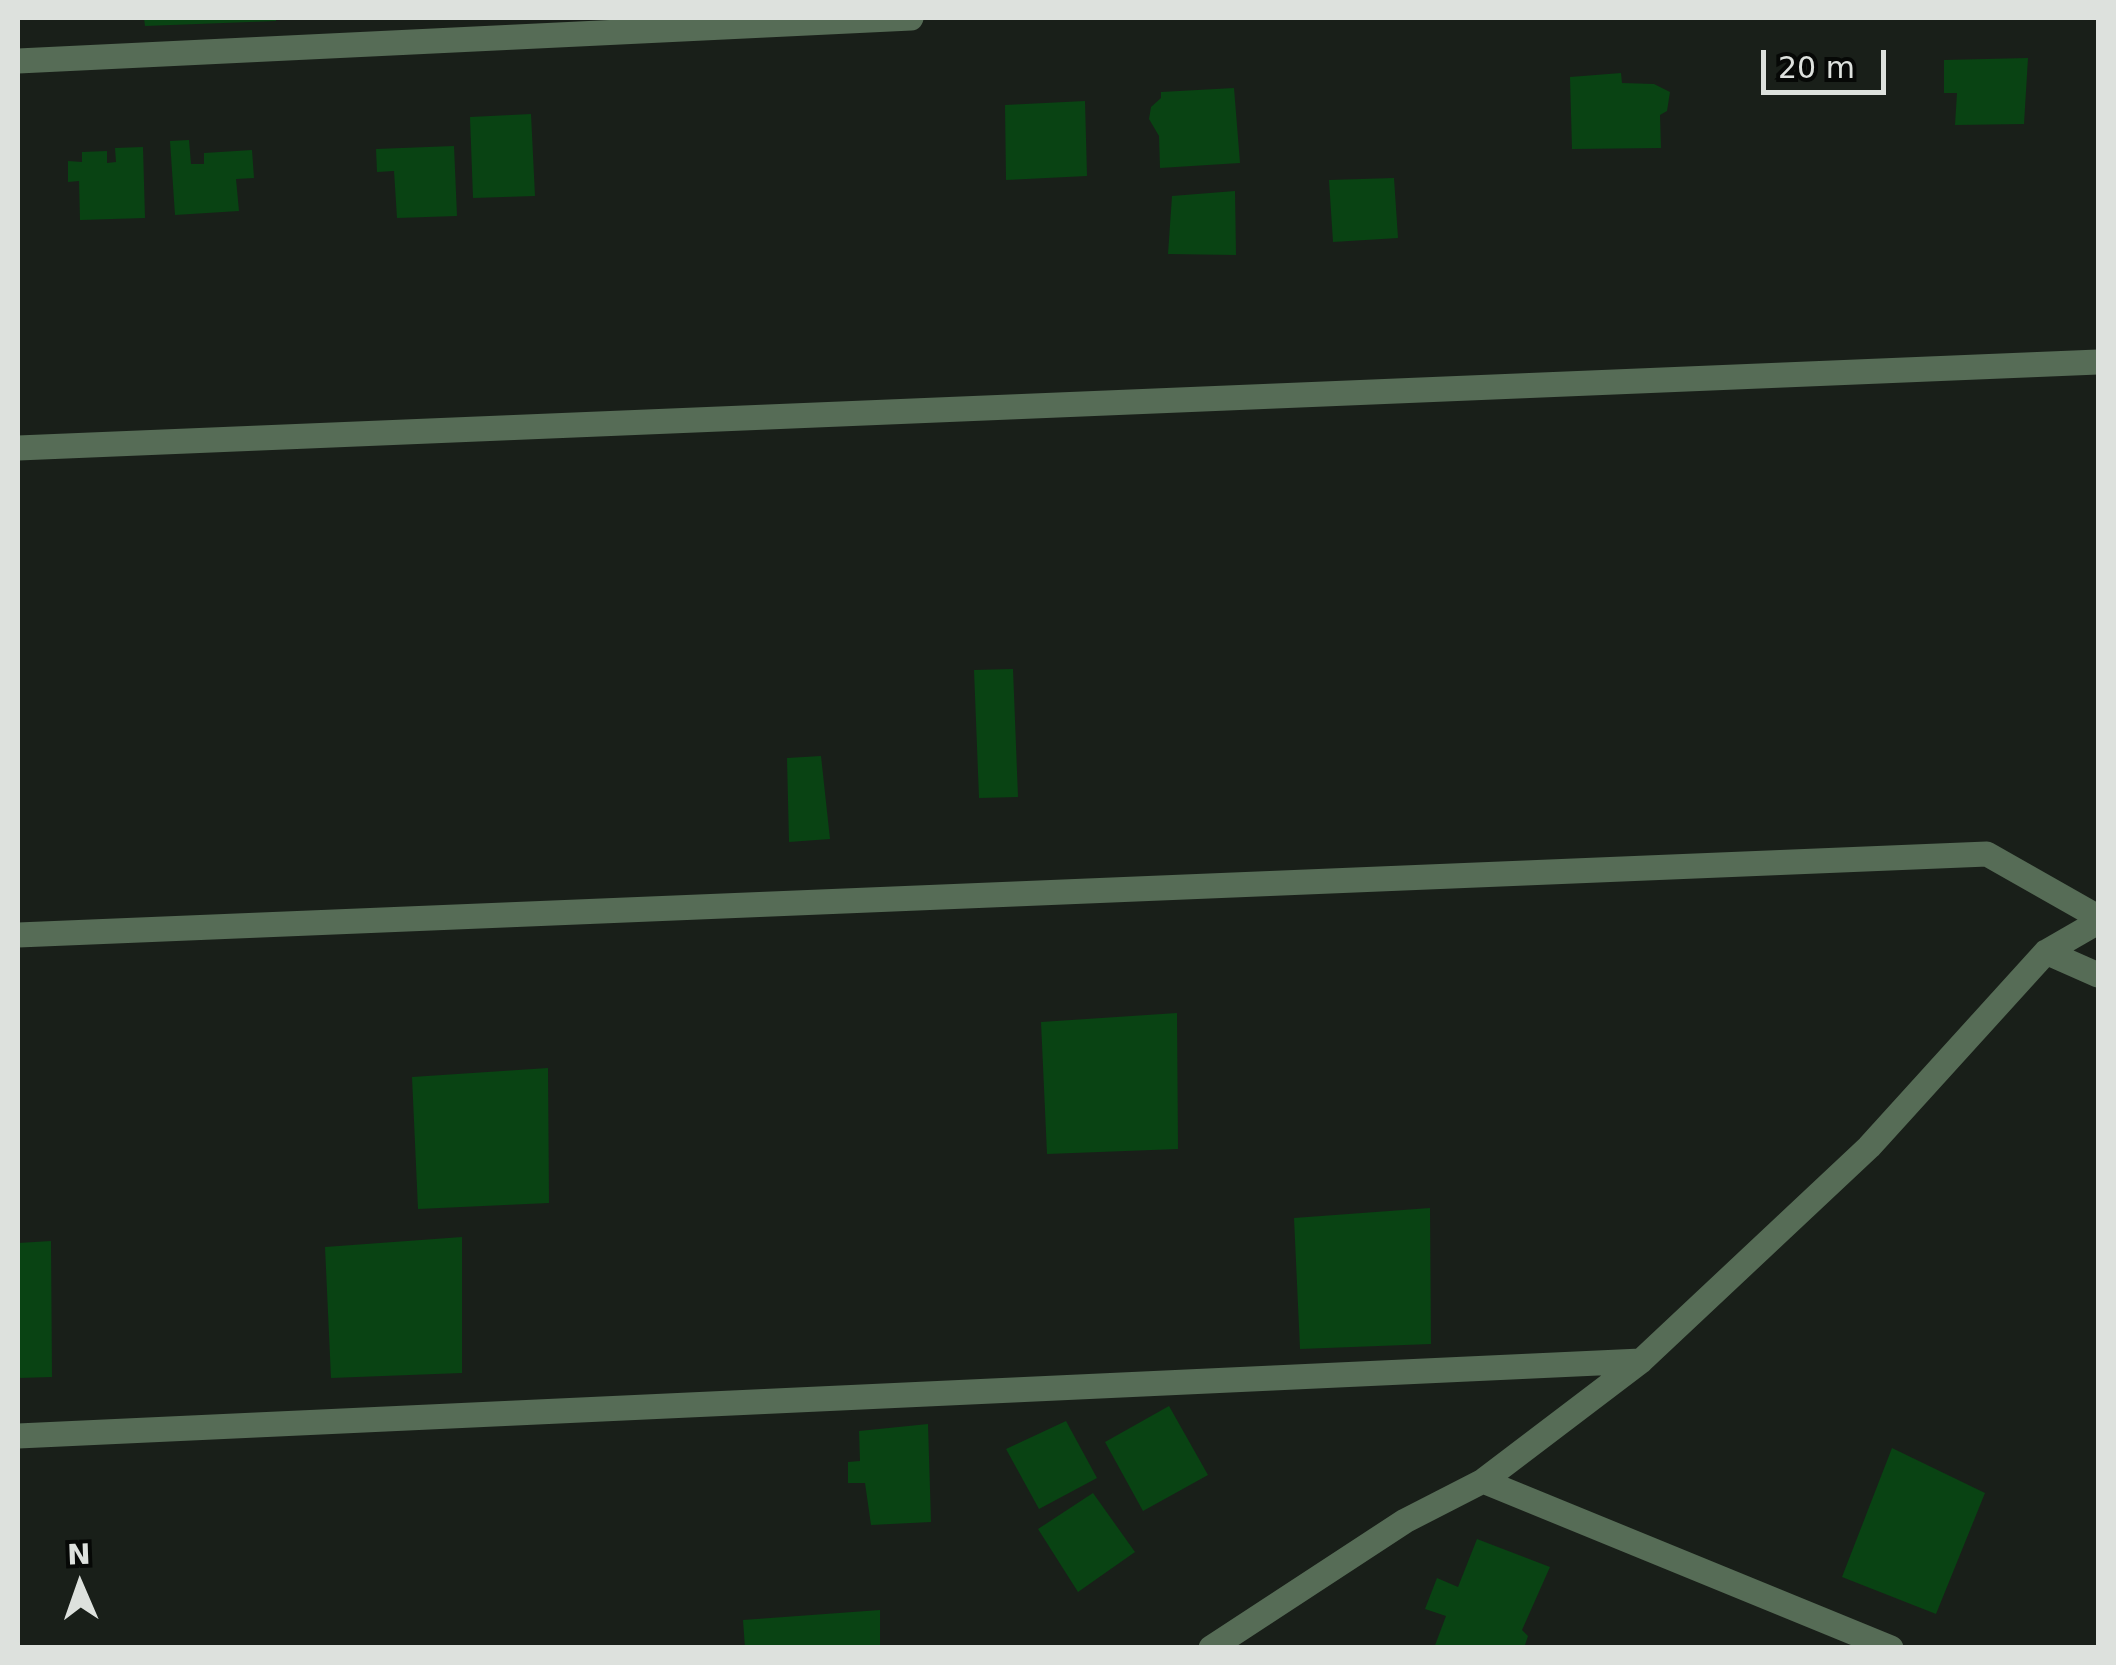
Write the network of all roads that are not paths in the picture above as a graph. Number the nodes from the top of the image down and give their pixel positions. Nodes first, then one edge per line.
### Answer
1 (911, 18) edge
2 (18, 61) edge
3 (2098, 362) edge
4 (18, 448) edge
5 (2098, 920) edge
6 (18, 935) edge
7 (2046, 952) junction
8 (2098, 975) edge
9 (1641, 1361) junction
10 (18, 1436) edge
11 (1482, 1481) junction
12 (1874, 1645) edge
13 (1211, 1648) edge

1 - 2 street
3 - 4 street
5 - 6 street
5 - 7 street
7 - 8 street
7 - 9 street
9 - 10 street
9 - 11 street
11 - 12 street
11 - 13 street

